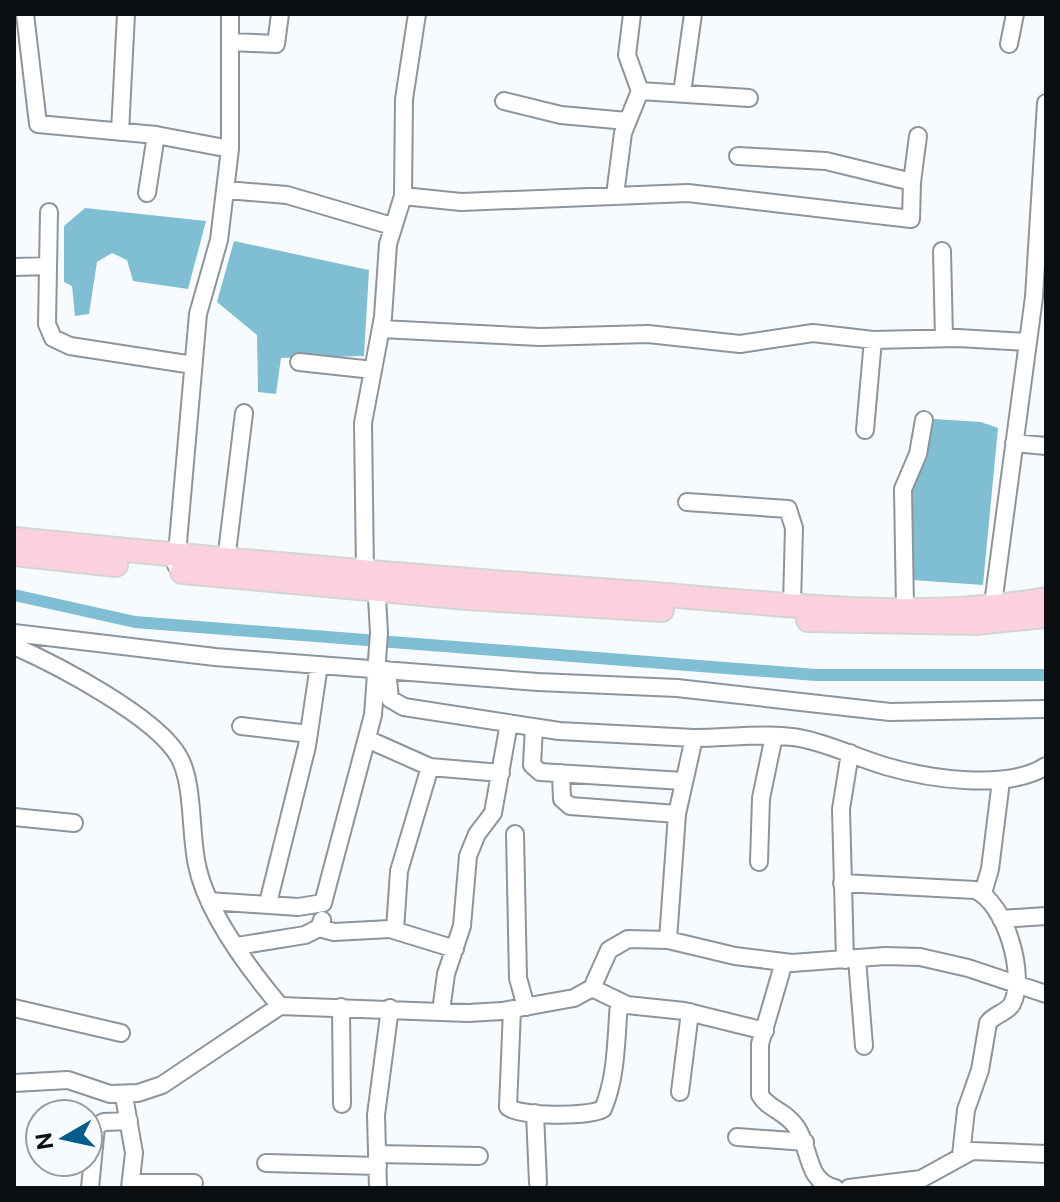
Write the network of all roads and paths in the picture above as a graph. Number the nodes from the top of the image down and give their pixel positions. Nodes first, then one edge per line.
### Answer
1 (25, 14) edge
2 (126, 14) edge
3 (230, 14) edge
4 (280, 14) edge
5 (417, 14) edge
6 (632, 14) edge
7 (693, 14) edge
8 (1015, 14) edge
9 (230, 42) junction
10 (1009, 44) dead end
11 (640, 91) junction
12 (682, 93) junction
13 (749, 98) dead end
14 (504, 101) dead end
15 (1046, 103) edge
16 (627, 121) junction
17 (120, 132) junction
18 (156, 135) junction
19 (918, 136) dead end
20 (230, 149) junction
21 (738, 156) dead end
22 (912, 182) junction
23 (226, 190) junction
24 (147, 193) dead end
25 (615, 195) junction
26 (403, 196) junction
27 (49, 212) dead end
28 (392, 226) junction
29 (942, 251) dead end
30 (48, 266) junction
31 (14, 267) edge
32 (1039, 316) edge
33 (381, 329) junction
34 (944, 338) junction
35 (873, 340) junction
36 (1028, 342) junction
37 (299, 362) dead end
38 (193, 365) junction
39 (373, 370) junction
40 (244, 413) dead end
41 (924, 420) dead end
42 (865, 430) dead end
43 (1014, 443) junction
44 (1046, 446) edge
45 (687, 502) dead end
46 (14, 539) edge
47 (14, 554) edge
48 (226, 561) junction
49 (176, 564) junction
50 (372, 579) junction
51 (1046, 599) edge
52 (792, 604) junction
53 (993, 604) junction
54 (905, 608) junction
55 (1046, 616) edge
56 (14, 633) edge
57 (14, 646) edge
58 (319, 665) junction
59 (381, 666) junction
60 (1046, 709) edge
61 (509, 723) junction
62 (241, 726) dead end
63 (534, 727) junction
64 (309, 734) junction
65 (774, 736) junction
66 (694, 738) junction
67 (367, 739) junction
68 (850, 753) junction
69 (1046, 766) edge
70 (430, 767) junction
71 (501, 773) junction
72 (561, 773) junction
73 (683, 781) junction
74 (1001, 781) junction
75 (677, 814) junction
76 (14, 817) edge
77 (74, 823) dead end
78 (515, 834) dead end
79 (759, 862) dead end
80 (842, 883) junction
81 (983, 893) junction
82 (209, 901) junction
83 (268, 903) junction
84 (323, 903) junction
85 (1046, 916) edge
86 (1001, 919) junction
87 (319, 928) junction
88 (395, 930) junction
89 (668, 940) junction
90 (237, 946) junction
91 (455, 949) junction
92 (851, 959) junction
93 (784, 962) junction
94 (1016, 984) junction
95 (592, 988) junction
96 (1046, 994) edge
97 (619, 1002) junction
98 (280, 1006) junction
99 (341, 1007) junction
100 (14, 1008) edge
101 (390, 1008) junction
102 (519, 1008) junction
103 (441, 1011) junction
104 (690, 1012) junction
105 (765, 1031) junction
106 (121, 1033) dead end
107 (864, 1046) dead end
108 (14, 1083) edge
109 (680, 1092) dead end
110 (124, 1096) junction
111 (342, 1104) dead end
112 (535, 1113) junction
113 (129, 1121) junction
114 (737, 1137) dead end
115 (805, 1142) junction
116 (1046, 1154) edge
117 (961, 1155) junction
118 (479, 1156) dead end
119 (378, 1160) junction
120 (266, 1163) dead end
121 (194, 1183) dead end
122 (538, 1183) dead end
123 (130, 1185) edge
124 (90, 1188) edge
125 (378, 1188) edge
126 (835, 1188) edge
127 (849, 1188) edge

1 - 17 street
2 - 17 street
3 - 9 street
4 - 9 street
5 - 26 street
6 - 11 street
7 - 12 street
8 - 10 street
9 - 20 street
11 - 12 street
11 - 16 street
12 - 13 street
14 - 16 street
15 - 32 street
16 - 25 street
17 - 18 street
18 - 20 street
18 - 24 street
19 - 22 street
20 - 23 street
21 - 22 street
22 - 25 street
23 - 28 street
23 - 38 street
25 - 26 street
26 - 28 street
27 - 30 street
28 - 33 street
29 - 34 street
30 - 31 street
30 - 38 street
32 - 36 street
33 - 35 street
33 - 39 street
34 - 35 street
34 - 36 street
35 - 42 street
36 - 43 street
37 - 39 street
38 - 49 street
39 - 50 street
40 - 48 street
41 - 54 street
43 - 44 street
43 - 53 street
45 - 52 street
46 - 49 main road
47 - 49 main road
48 - 49 main road
48 - 50 main road
49 - 50 main road
50 - 52 main road
50 - 55 main road
50 - 59 street
51 - 53 main road
52 - 54 main road
53 - 54 main road
56 - 58 street
57 - 82 street
58 - 59 street
58 - 64 street
59 - 60 street
59 - 61 street
59 - 67 street
61 - 63 street
61 - 71 street
62 - 64 street
63 - 66 street
63 - 72 street
64 - 83 street
65 - 66 street
65 - 68 street
65 - 79 street
66 - 73 street
67 - 70 street
67 - 84 street
68 - 74 street
68 - 80 street
69 - 74 street
70 - 71 street
70 - 88 street
71 - 91 street
72 - 73 street
72 - 75 street
73 - 75 street
74 - 81 street
75 - 89 street
76 - 77 street
78 - 102 street
80 - 81 street
80 - 92 street
81 - 86 street
82 - 83 street
82 - 90 street
83 - 84 street
84 - 87 street
85 - 86 street
86 - 94 street
87 - 88 street
87 - 90 street
88 - 91 street
89 - 93 street
89 - 95 street
90 - 98 street
91 - 103 street
92 - 93 street
92 - 94 street
92 - 107 street
93 - 105 street
94 - 96 street
94 - 117 street
95 - 97 street
95 - 102 street
97 - 104 street
97 - 112 street
98 - 99 street
98 - 110 street
99 - 101 street
99 - 111 street
100 - 106 street
101 - 103 street
101 - 119 street
102 - 103 street
102 - 112 street
104 - 105 street
104 - 109 street
105 - 115 street
108 - 110 street
110 - 113 street
112 - 122 street
113 - 123 street
113 - 124 street
114 - 115 street
115 - 126 street
116 - 117 street
117 - 127 street
118 - 119 street
119 - 120 street
119 - 125 street
121 - 123 street

